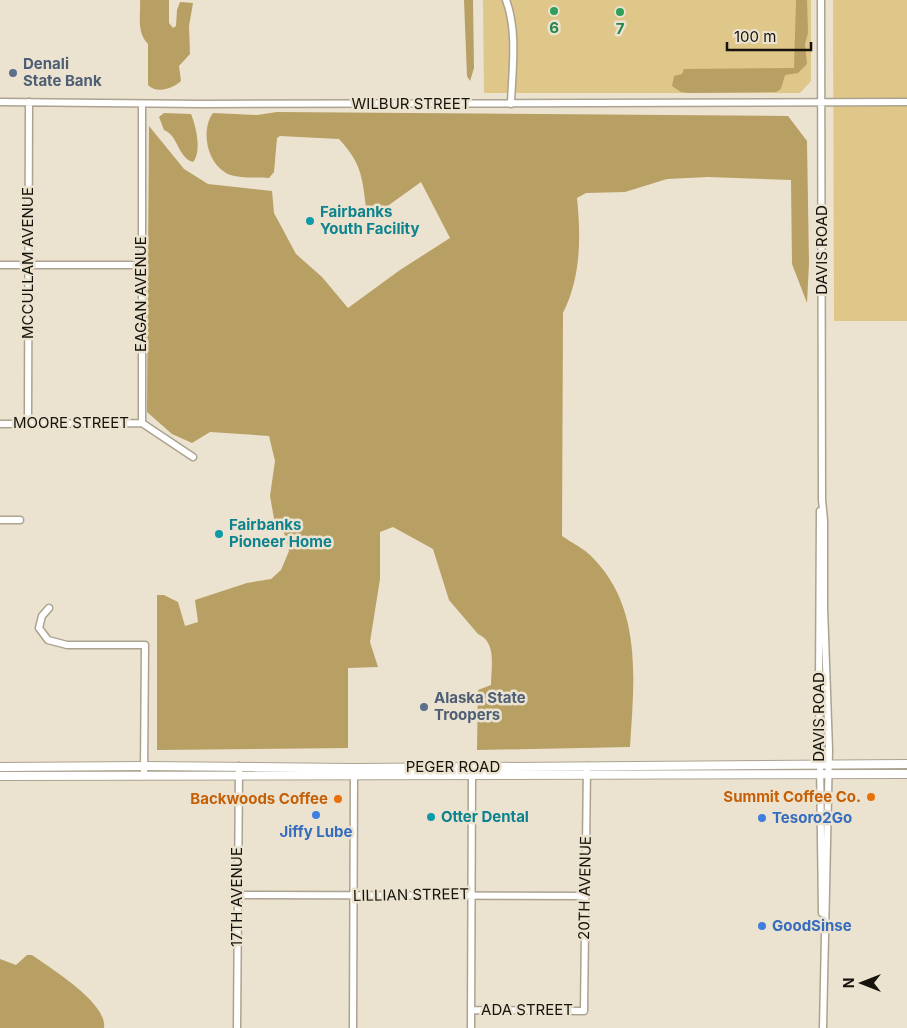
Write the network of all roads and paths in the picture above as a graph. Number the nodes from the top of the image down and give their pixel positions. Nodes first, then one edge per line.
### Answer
1 (506, 0) edge
2 (821, 0) edge
3 (0, 102) edge
4 (29, 102) junction
5 (907, 102) edge
6 (822, 103) junction
7 (142, 104) junction
8 (511, 104) junction
9 (0, 265) edge
10 (29, 265) junction
11 (141, 265) junction
12 (142, 423) junction
13 (0, 424) edge
14 (28, 424) junction
15 (193, 457) dead end
16 (822, 500) junction
17 (0, 520) edge
18 (20, 520) dead end
19 (49, 608) dead end
20 (820, 764) junction
21 (828, 764) junction
22 (907, 764) edge
23 (144, 766) junction
24 (0, 767) edge
25 (239, 770) junction
26 (472, 770) junction
27 (587, 770) junction
28 (354, 771) junction
29 (144, 774) junction
30 (824, 774) junction
31 (907, 774) edge
32 (0, 776) edge
33 (471, 894) junction
34 (236, 895) junction
35 (353, 896) junction
36 (585, 896) junction
37 (471, 1010) junction
38 (584, 1010) joint
39 (237, 1028) edge
40 (353, 1028) edge
41 (471, 1028) edge
42 (823, 1028) edge

1 - 8 street
2 - 6 street, DAVIS ROAD
3 - 4 street, WILBUR STREET
4 - 7 street, WILBUR STREET
4 - 10 street, MCCULLAM AVENUE
5 - 6 street, WILBUR STREET
6 - 8 street, WILBUR STREET
6 - 16 street, DAVIS ROAD
7 - 8 street, WILBUR STREET
7 - 11 street, EAGAN AVENUE
9 - 10 street
10 - 11 street
10 - 14 street, MCCULLAM AVENUE
11 - 12 street, EAGAN AVENUE
12 - 14 street, MOORE STREET
12 - 15 street
13 - 14 street, MOORE STREET
16 - 20 street, DAVIS ROAD
16 - 21 street, DAVIS ROAD
17 - 18 street
19 - 23 street
20 - 21 main road, PEGER ROAD
20 - 27 main road, PEGER ROAD
20 - 30 street, DAVIS ROAD
21 - 22 main road, PEGER ROAD
21 - 30 street, DAVIS ROAD
23 - 24 main road, PEGER ROAD
23 - 25 main road, PEGER ROAD
23 - 29 street
25 - 28 main road, PEGER ROAD
25 - 29 main road, PEGER ROAD
25 - 34 street, 17TH AVENUE
26 - 27 main road, PEGER ROAD
26 - 28 main road, PEGER ROAD
26 - 33 street
27 - 30 main road, PEGER ROAD
27 - 36 street, 20TH AVENUE
28 - 35 street
29 - 32 main road, PEGER ROAD
30 - 31 main road, PEGER ROAD
30 - 42 street, DAVIS ROAD
33 - 35 street, LILLIAN STREET
33 - 36 street, LILLIAN STREET
33 - 37 street
34 - 35 street, LILLIAN STREET
34 - 39 street, 17TH AVENUE
35 - 40 street
36 - 38 street, 20TH AVENUE
37 - 38 street, ADA STREET
37 - 41 street

